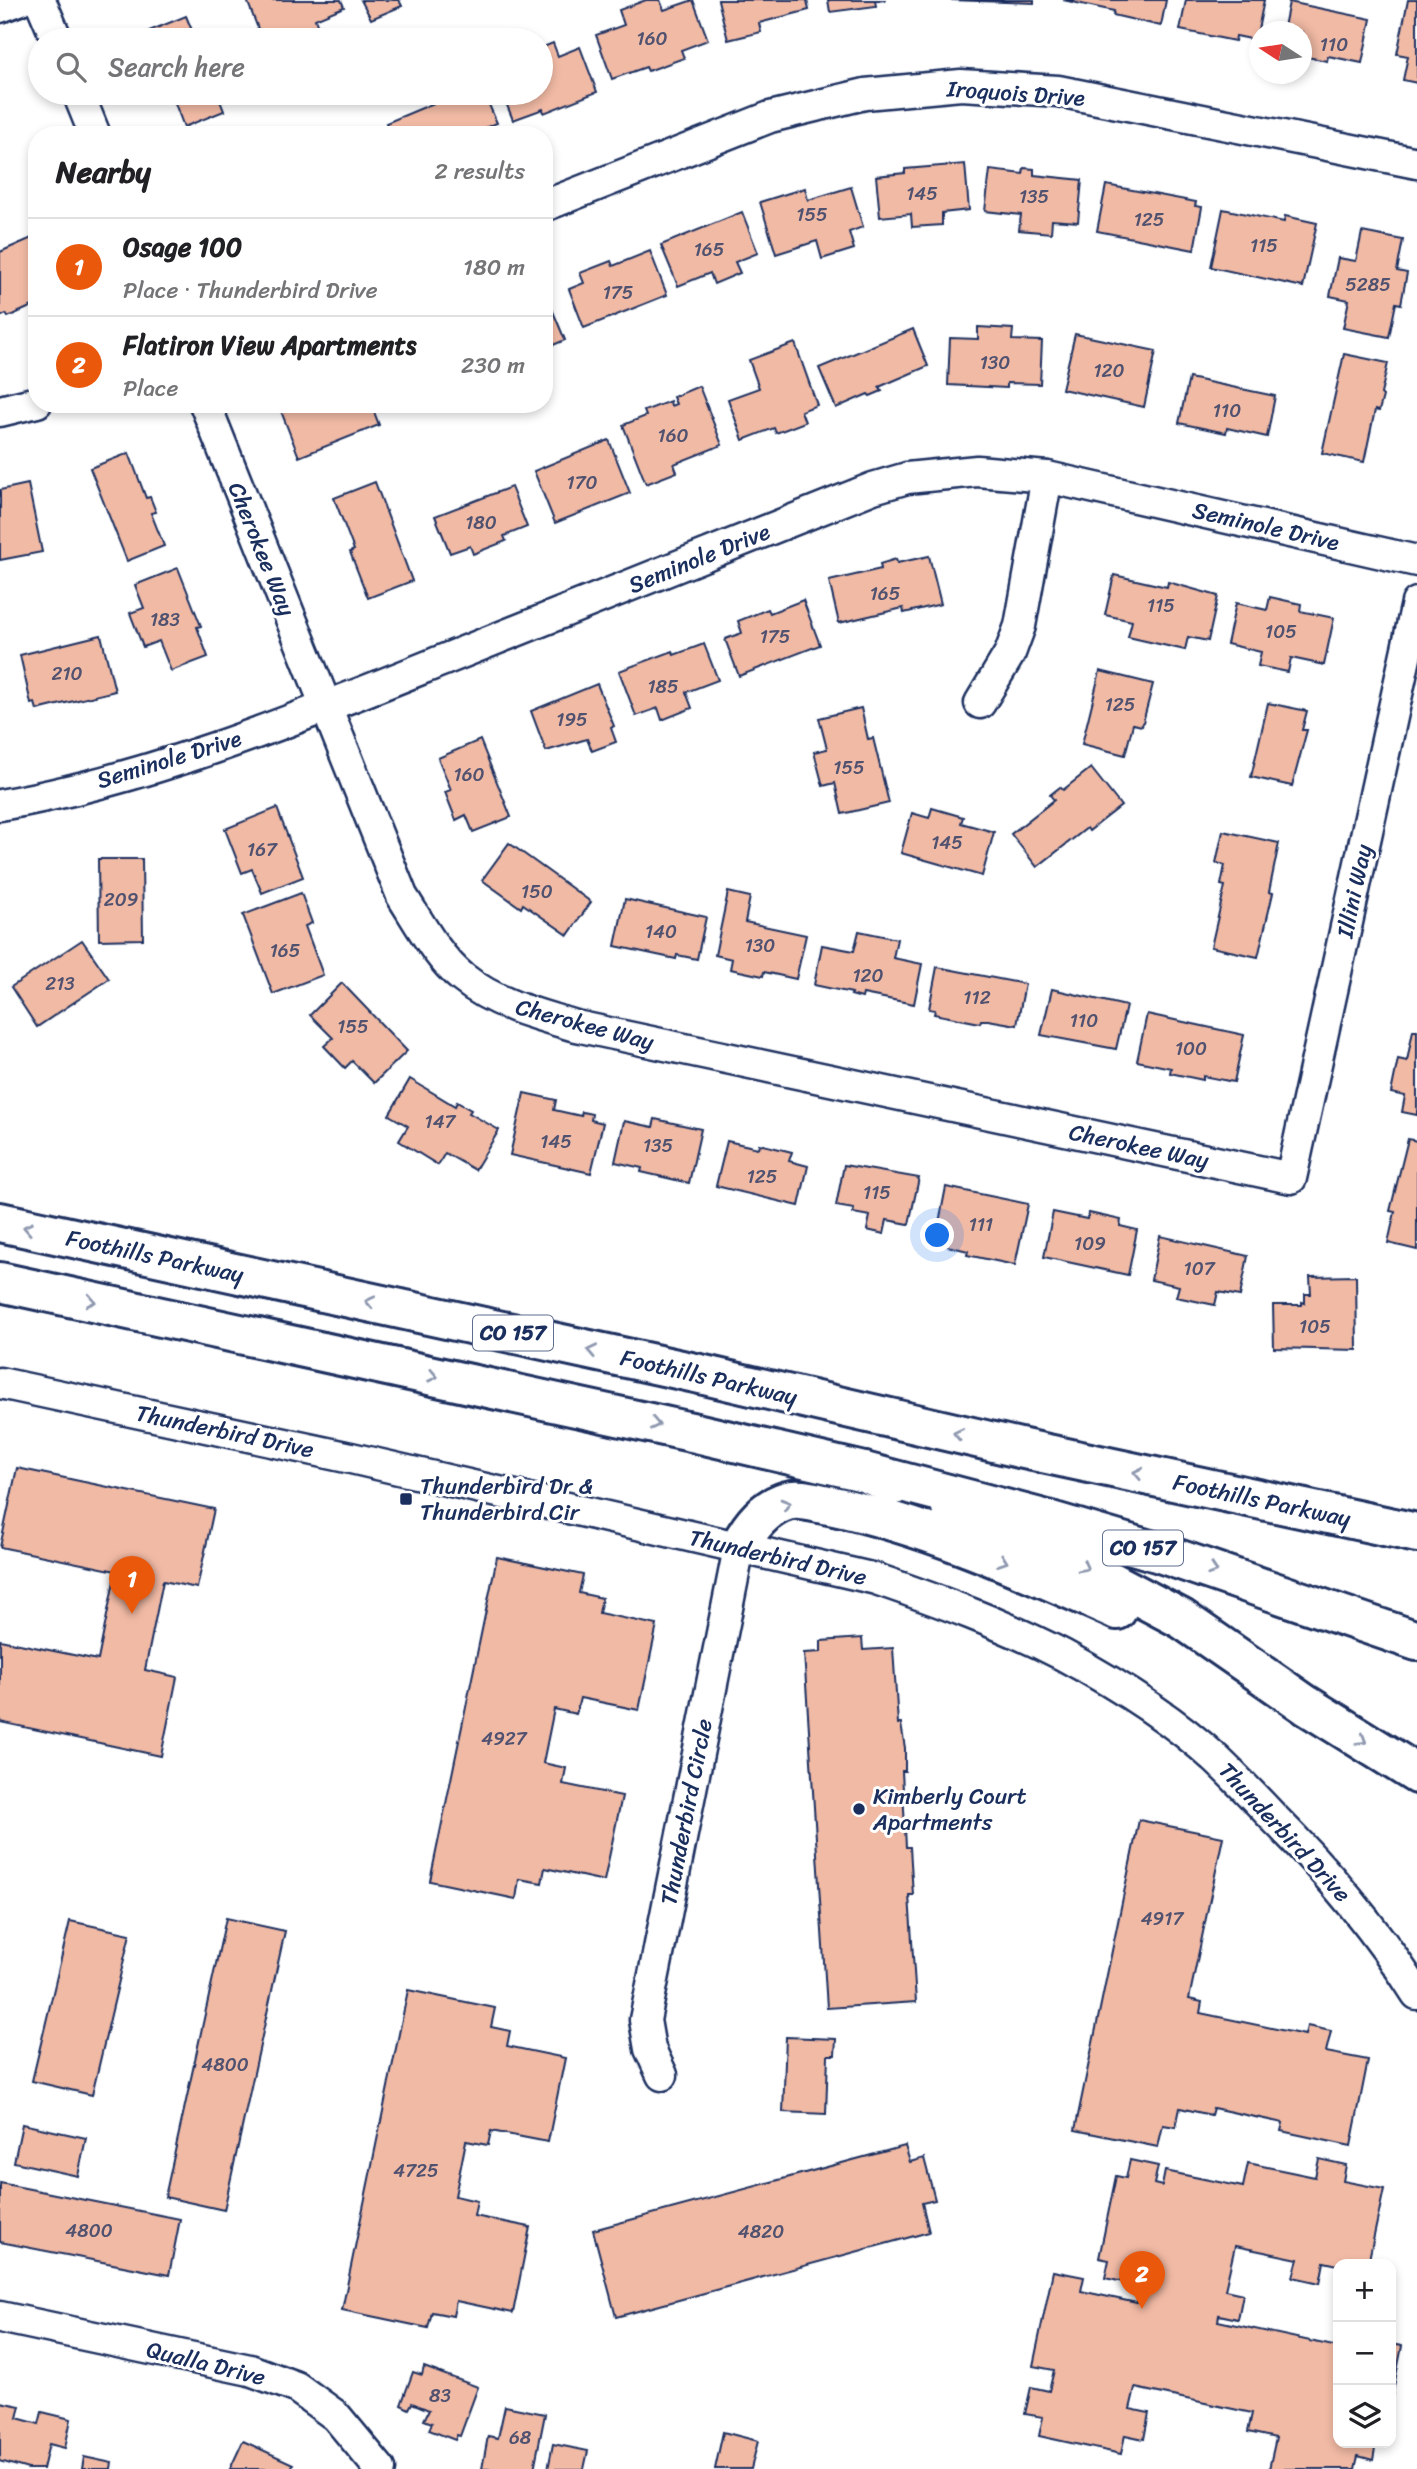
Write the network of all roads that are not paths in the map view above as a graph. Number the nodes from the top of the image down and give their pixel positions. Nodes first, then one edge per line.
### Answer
1 (19, 0) edge
2 (40, 0) edge
3 (0, 7) edge
4 (52, 28) edge
5 (83, 105) edge
6 (91, 126) edge
7 (1417, 163) edge
8 (553, 202) edge
9 (28, 404) edge
10 (0, 411) edge
11 (209, 413) edge
12 (1047, 477) junction
13 (1417, 561) edge
14 (1417, 603) edge
15 (980, 703) dead end
16 (326, 708) junction
17 (0, 805) edge
18 (1291, 1178) joint
19 (0, 1222) edge
20 (0, 1282) edge
21 (0, 1383) edge
22 (864, 1472) junction
23 (1300, 1508) junction
24 (1417, 1513) edge
25 (1417, 1533) edge
26 (738, 1549) junction
27 (1417, 1641) edge
28 (1306, 1705) junction
29 (1417, 1774) edge
30 (1417, 1994) edge
31 (662, 2075) dead end
32 (0, 2317) edge
33 (380, 2469) edge

1 - 3 street
2 - 4 street
5 - 6 street
7 - 8 street, Iroquois Drive
9 - 10 street
11 - 16 street, Cherokee Way
12 - 13 street, Seminole Drive
12 - 15 street
12 - 16 street, Seminole Drive
14 - 18 street, Illini Way
16 - 17 street, Seminole Drive
16 - 18 street, Cherokee Way
23 -> 19 highway, Foothills Parkway / CO 157
20 -> 22 highway, CO 157
21 - 26 street, Thunderbird Drive
22 -> 27 highway, CO 157
22 -> 28 highway
23 - 24 highway
23 - 25 highway, Foothills Parkway / CO 157
26 -> 28 highway
26 - 30 street, Thunderbird Drive
26 - 31 street, Thunderbird Circle
28 -> 29 highway
32 - 33 street, Qualla Drive

